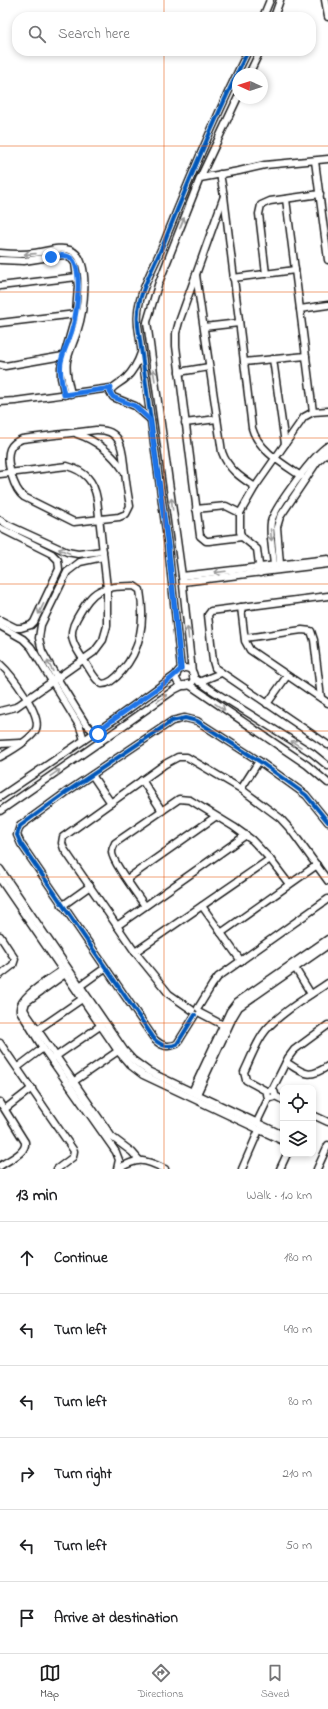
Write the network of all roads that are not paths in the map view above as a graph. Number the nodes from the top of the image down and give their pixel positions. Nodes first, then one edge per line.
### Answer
1 (270, 0) edge
2 (280, 0) edge
3 (325, 0) edge
4 (265, 12) edge
5 (276, 12) edge
6 (328, 17) edge
7 (246, 56) edge
8 (258, 56) edge
9 (241, 68) edge
10 (252, 68) edge
11 (232, 87) edge
12 (226, 96) junction
13 (232, 97) edge
14 (235, 104) edge
15 (328, 159) edge
16 (315, 161) junction
17 (220, 174) junction
18 (200, 178) junction
19 (320, 194) junction
20 (224, 196) junction
21 (286, 199) junction
22 (327, 246) edge
23 (0, 253) edge
24 (160, 255) junction
25 (168, 259) junction
26 (0, 260) edge
27 (328, 260) edge
28 (295, 270) junction
29 (196, 274) junction
30 (266, 274) junction
31 (77, 277) junction
32 (233, 278) junction
33 (0, 286) edge
34 (328, 305) edge
35 (300, 309) junction
36 (76, 314) junction
37 (0, 323) edge
38 (239, 323) junction
39 (204, 327) junction
40 (141, 352) junction
41 (63, 356) junction
42 (306, 356) junction
43 (273, 359) junction
44 (244, 362) junction
45 (0, 365) edge
46 (209, 367) junction
47 (179, 372) junction
48 (111, 388) junction
49 (68, 395) junction
50 (0, 402) edge
51 (328, 411) edge
52 (313, 412) junction
53 (217, 419) junction
54 (150, 420) junction
55 (185, 423) junction
56 (76, 433) junction
57 (285, 444) junction
58 (328, 446) edge
59 (328, 452) edge
60 (319, 456) junction
61 (275, 458) junction
62 (125, 472) junction
63 (12, 473) junction
64 (0, 474) edge
65 (301, 476) junction
66 (255, 487) junction
67 (196, 509) junction
68 (240, 513) junction
69 (174, 518) junction
70 (164, 519) junction
71 (99, 520) junction
72 (1, 522) edge
73 (0, 528) edge
74 (166, 534) junction
75 (176, 535) junction
76 (242, 537) junction
77 (52, 545) junction
78 (48, 551) junction
79 (103, 554) junction
80 (328, 559) edge
81 (328, 564) edge
82 (277, 565) junction
83 (259, 570) junction
84 (61, 575) junction
85 (182, 579) junction
86 (107, 588) junction
87 (328, 596) edge
88 (241, 607) junction
89 (0, 620) edge
90 (34, 622) junction
91 (41, 625) junction
92 (0, 626) edge
93 (245, 638) junction
94 (83, 659) junction
95 (0, 664) edge
96 (181, 669) junction
97 (221, 673) junction
98 (177, 674) junction
99 (193, 674) junction
100 (287, 676) junction
101 (55, 680) junction
102 (199, 682) junction
103 (186, 685) junction
104 (321, 698) junction
105 (27, 700) junction
106 (328, 703) edge
107 (267, 704) junction
108 (0, 711) edge
109 (115, 719) junction
110 (120, 728) junction
111 (96, 732) junction
112 (84, 740) junction
113 (21, 742) junction
114 (100, 742) junction
115 (0, 744) edge
116 (328, 745) edge
117 (0, 757) edge
118 (259, 761) junction
119 (328, 766) edge
120 (92, 775) junction
121 (30, 777) junction
122 (142, 780) junction
123 (328, 783) edge
124 (17, 786) junction
125 (36, 786) junction
126 (241, 789) junction
127 (1, 795) edge
128 (23, 795) junction
129 (111, 803) junction
130 (0, 811) edge
131 (162, 811) junction
132 (215, 817) junction
133 (328, 822) edge
134 (246, 835) junction
135 (270, 859) junction
136 (317, 865) junction
137 (0, 869) edge
138 (0, 879) edge
139 (127, 879) junction
140 (328, 881) edge
141 (290, 884) junction
142 (90, 886) junction
143 (328, 899) edge
144 (62, 906) junction
145 (145, 906) junction
146 (202, 906) junction
147 (117, 926) junction
148 (221, 933) junction
149 (0, 936) edge
150 (328, 942) edge
151 (51, 949) junction
152 (135, 952) junction
153 (240, 961) junction
154 (105, 968) junction
155 (295, 968) junction
156 (64, 972) junction
157 (0, 975) edge
158 (328, 983) edge
159 (265, 985) junction
160 (80, 986) junction
161 (311, 994) junction
162 (82, 999) junction
163 (196, 1011) junction
164 (223, 1025) junction
165 (328, 1025) edge
166 (100, 1026) junction
167 (37, 1030) junction
168 (0, 1043) edge
169 (43, 1048) junction
170 (118, 1051) junction
171 (55, 1057) junction
172 (286, 1062) junction
173 (328, 1066) edge
174 (18, 1068) junction
175 (202, 1076) junction
176 (73, 1082) junction
177 (172, 1086) junction
178 (32, 1088) junction
179 (194, 1093) junction
180 (271, 1094) junction
181 (280, 1098) edge
182 (0, 1102) edge
183 (219, 1108) junction
184 (5, 1109) junction
185 (316, 1116) edge
186 (257, 1122) junction
187 (328, 1122) edge
188 (259, 1130) junction
189 (280, 1133) edge
190 (280, 1140) edge
191 (328, 1145) edge
192 (286, 1157) edge
193 (139, 1160) junction
194 (0, 1166) edge
195 (57, 1169) edge
196 (117, 1169) edge
197 (165, 1169) edge
198 (242, 1169) edge
199 (280, 1169) edge
200 (317, 1169) edge

1 - 4 street
2 - 5 street
3 - 6 street
7 - 9 street
8 - 10 street
11 - 12 street
12 - 13 street
12 - 24 street
14 - 18 street
15 - 16 street
16 - 17 street
16 - 19 street
17 - 18 street
17 - 20 street
25 -> 18 street
19 - 21 street
19 - 22 street
20 - 29 street
20 - 32 street
21 - 28 street
21 - 30 street
22 - 27 street
49 -> 23 street
24 - 25 street
24 - 40 street
69 -> 25 street
26 - 31 street
28 - 30 street
28 - 35 street
29 - 39 street
29 - 47 street
30 - 32 street
31 - 33 street
31 - 36 street
32 - 38 street
34 - 35 street
35 - 42 street
36 - 37 street
36 - 41 street
38 - 39 street
38 - 44 street
39 - 46 street
40 - 48 street
40 - 54 street
41 - 45 street
41 - 49 street
42 - 43 street
42 - 52 street
43 - 44 street
43 - 57 street
44 - 61 street
46 - 47 street
46 - 53 street
47 - 55 street
48 - 49 street
48 - 54 street
49 - 50 street
51 - 52 street
52 - 57 street
53 - 55 street
53 - 66 street
54 - 70 street
55 - 67 street
56 - 62 street
56 - 62 street
56 - 63 street
57 - 61 street
58 - 60 street
59 - 60 street
60 - 65 street
60 - 82 street
61 - 65 street
61 - 66 street
62 - 71 street
63 - 64 street
63 - 71 street
63 - 71 street
65 -> 82 street
66 - 68 street
67 - 68 street
67 - 76 street
68 - 76 street
69 - 70 street
69 - 75 street
70 - 74 street
71 - 79 street
72 - 77 street
73 - 78 street
74 - 75 street
74 - 96 street
75 - 85 street
76 - 83 street
77 - 78 street
79 -> 77 street
78 - 84 street
79 - 84 street
79 - 86 street
80 - 82 street
81 - 83 street
82 - 83 street
83 - 85 street
84 -> 90 street
84 - 91 street
99 -> 85 street
86 - 94 street
86 - 94 street
86 - 94 street
87 - 88 street
88 - 93 street
88 - 97 street
89 - 90 street
90 - 91 street
101 -> 91 street
92 - 101 street
93 - 100 street
93 - 104 street
94 - 101 street
95 - 105 street
96 - 98 street
96 - 99 street
97 - 102 street
97 - 107 street
98 - 103 street
98 - 109 street
99 - 102 street
99 - 103 street
100 - 104 street
100 - 107 street
101 - 105 street
101 - 111 street
101 - 112 street
119 -> 102 street
110 -> 103 street
103 -> 123 street
104 - 106 street
105 - 108 street
105 - 113 street
107 - 116 street
109 - 110 street
109 - 111 street
110 - 114 street
111 - 112 street
111 - 114 street
112 - 121 street
113 - 115 street
113 - 117 street
125 -> 114 street
118 - 120 street
118 - 126 street
118 - 133 street
120 - 129 street
120 - 144 street
121 - 124 street
121 - 125 street
122 - 126 street
122 - 129 street
122 - 131 street
124 - 127 street
124 - 128 street
125 - 128 street
126 - 136 street
128 - 130 street
129 - 142 street
131 - 132 street
131 - 139 street
132 - 134 street
132 - 139 street
134 - 135 street
134 - 145 street
135 - 141 street
135 - 146 street
136 - 140 street
136 - 141 street
137 - 151 street
138 - 151 street
139 - 145 street
141 - 148 street
142 - 144 street
142 - 147 street
143 - 153 street
144 - 154 street
145 - 147 street
146 - 148 street
146 - 152 street
147 - 152 street
148 - 153 street
149 - 157 street
150 - 155 street
150 - 159 street
151 - 156 street
151 - 160 street
152 - 163 street
153 - 163 street
154 - 160 street
154 - 163 street
155 - 159 street
155 - 161 street
156 - 162 street
156 - 167 street
156 - 169 street
158 - 161 street
159 - 164 street
159 - 175 street
160 - 177 street
161 - 180 street
162 - 166 street
162 - 167 street
163 - 164 street
164 - 175 street
165 - 172 street
166 - 170 street
166 - 171 street
167 - 171 street
168 - 174 street
169 - 174 street
169 - 196 street
170 - 176 street
170 - 177 street
171 - 176 street
172 - 173 street
172 - 180 street
174 - 178 street
175 - 179 street
176 - 193 street
177 - 179 street
177 - 183 street
178 - 184 street
178 - 195 street
179 - 183 street
180 - 181 street
180 - 186 street
182 - 184 street
183 - 186 street
183 - 188 street
184 - 194 street
185 - 187 street
186 - 189 street
188 - 190 street
188 - 198 street
191 - 200 street
192 - 199 street
193 - 196 street
193 - 197 street

